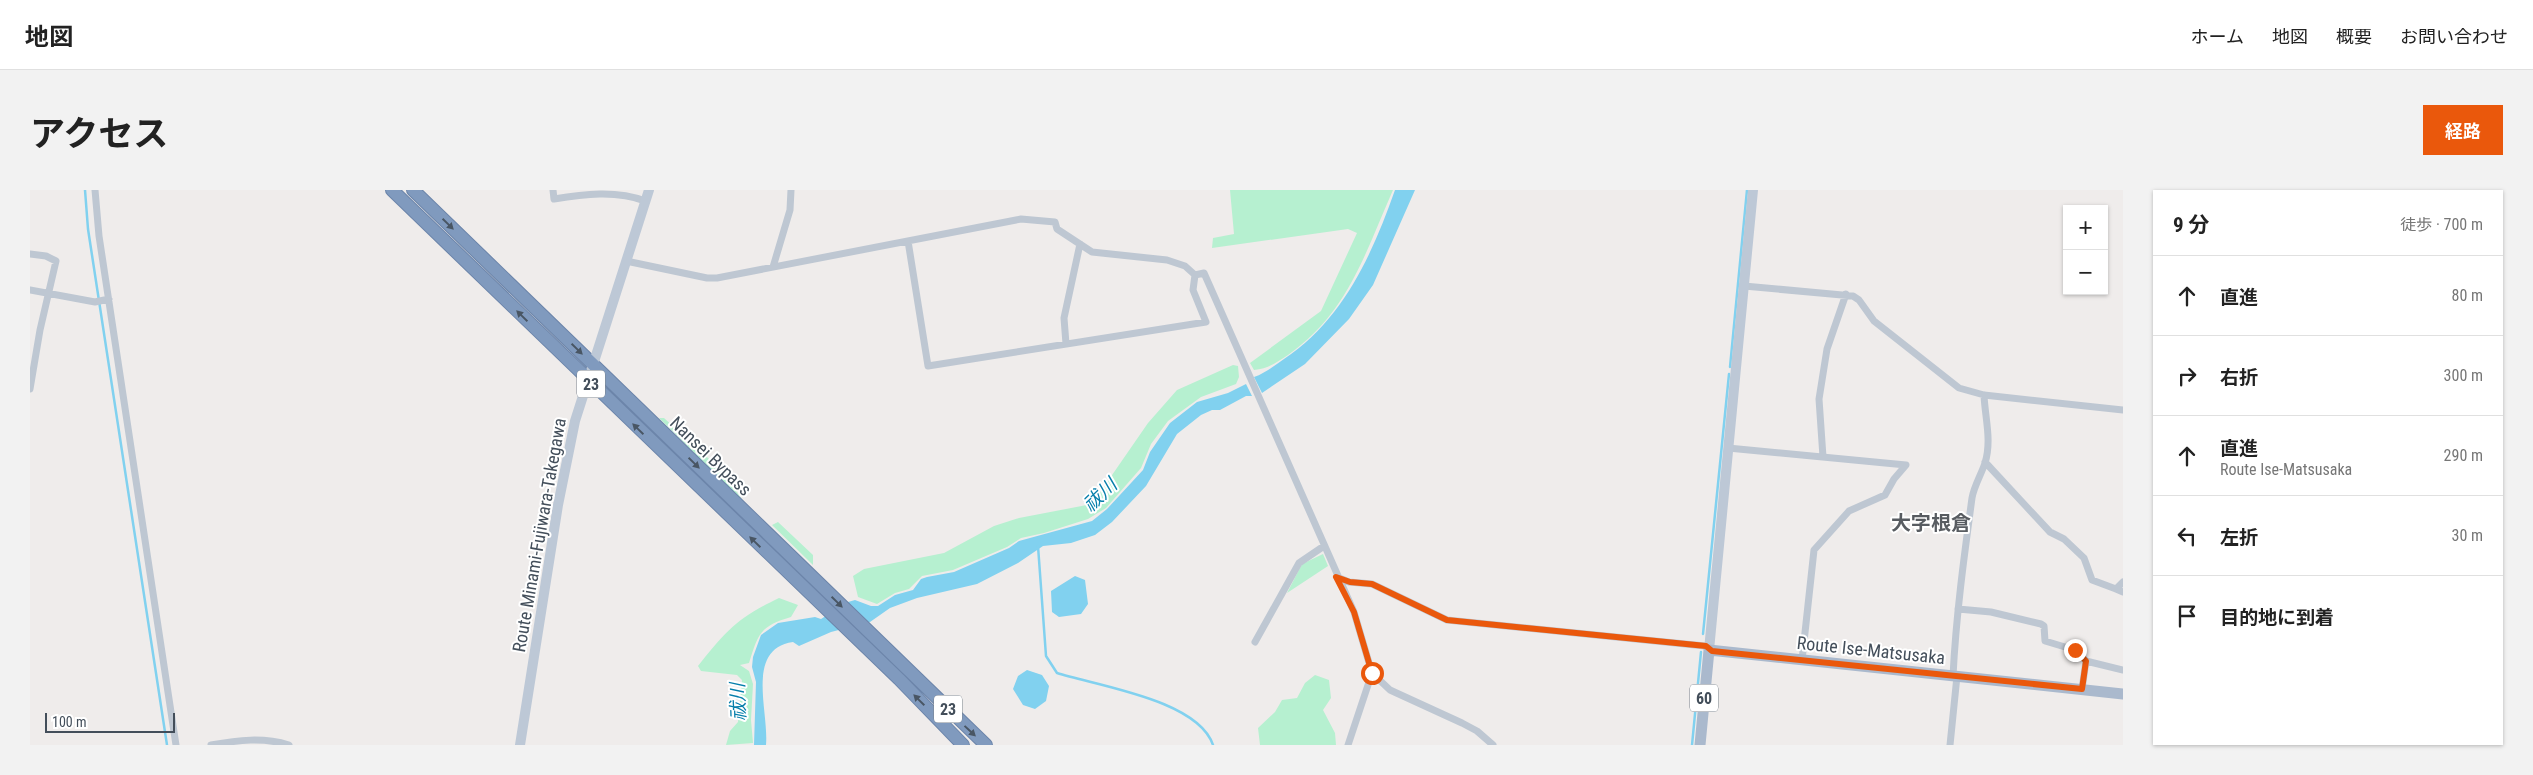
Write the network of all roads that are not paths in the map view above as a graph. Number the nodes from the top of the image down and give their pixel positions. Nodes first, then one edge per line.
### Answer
1 (95, 190) edge
2 (392, 190) edge
3 (413, 190) edge
4 (553, 190) edge
5 (649, 190) edge
6 (791, 190) edge
7 (1754, 190) edge
8 (645, 201) junction
9 (908, 240) junction
10 (1080, 244) junction
11 (30, 254) edge
12 (626, 261) junction
13 (773, 267) junction
14 (1195, 275) junction
15 (1744, 286) junction
16 (30, 290) edge
17 (49, 294) junction
18 (1846, 294) junction
19 (107, 300) junction
20 (1066, 344) junction
21 (33, 357) edge
22 (592, 364) junction
23 (588, 381) junction
24 (30, 389) edge
25 (1984, 395) junction
26 (2123, 410) edge
27 (1728, 448) junction
28 (1822, 457) junction
29 (1985, 462) junction
30 (1324, 546) junction
31 (1336, 577) junction
32 (2123, 582) edge
33 (2120, 591) edge
34 (1958, 609) junction
35 (1255, 642) dead end
36 (1709, 650) junction
37 (1802, 660) junction
38 (2086, 661) junction
39 (2123, 670) edge
40 (1372, 673) junction
41 (904, 676) junction
42 (1955, 676) junction
43 (2082, 689) junction
44 (2123, 694) edge
45 (176, 745) edge
46 (211, 745) edge
47 (289, 745) edge
48 (520, 745) edge
49 (963, 745) edge
50 (986, 745) edge
51 (1348, 745) edge
52 (1493, 745) edge
53 (1700, 745) edge
54 (1950, 745) edge

1 - 19 street
23 -> 2 highway, Nansei Bypass / 23
3 -> 22 highway, Nansei Bypass / 23
4 - 8 street
5 - 8 main road, Route Minami-Fujiwara-Takegawa
6 - 13 street
7 - 15 main road
8 - 12 main road, Route Minami-Fujiwara-Takegawa
9 - 10 street
9 - 13 street
9 - 20 street
10 - 14 street
10 - 20 street
11 - 17 street
12 - 13 street
12 - 22 main road, Route Minami-Fujiwara-Takegawa
14 - 20 street
14 - 30 street
15 - 18 street
15 - 27 main road
16 - 17 street
17 - 19 street
17 - 21 street
18 - 25 street
18 - 28 street
19 - 45 street
21 - 24 street
22 - 23 main road, Route Minami-Fujiwara-Takegawa
22 -> 41 highway, Nansei Bypass / 23
41 -> 23 highway, Nansei Bypass / 23
23 - 48 main road, Route Minami-Fujiwara-Takegawa
25 - 26 street
25 - 29 street
27 - 28 street
27 - 36 main road
28 - 37 street
29 - 33 street
29 - 34 street
30 - 31 street
30 - 35 street
31 - 36 street
31 - 40 street
32 - 33 street
34 - 38 street
34 - 42 street
36 - 37 main road, Route Ise-Matsusaka
36 - 53 main road, 60
37 - 42 main road, Route Ise-Matsusaka
38 - 39 street
38 - 43 street
40 - 51 street
40 - 52 street
49 -> 41 highway, Nansei Bypass / 23
41 -> 50 highway, Nansei Bypass / 23
42 - 43 main road, Route Ise-Matsusaka
42 - 54 street
43 - 44 main road, Route Ise-Matsusaka
46 - 47 street

